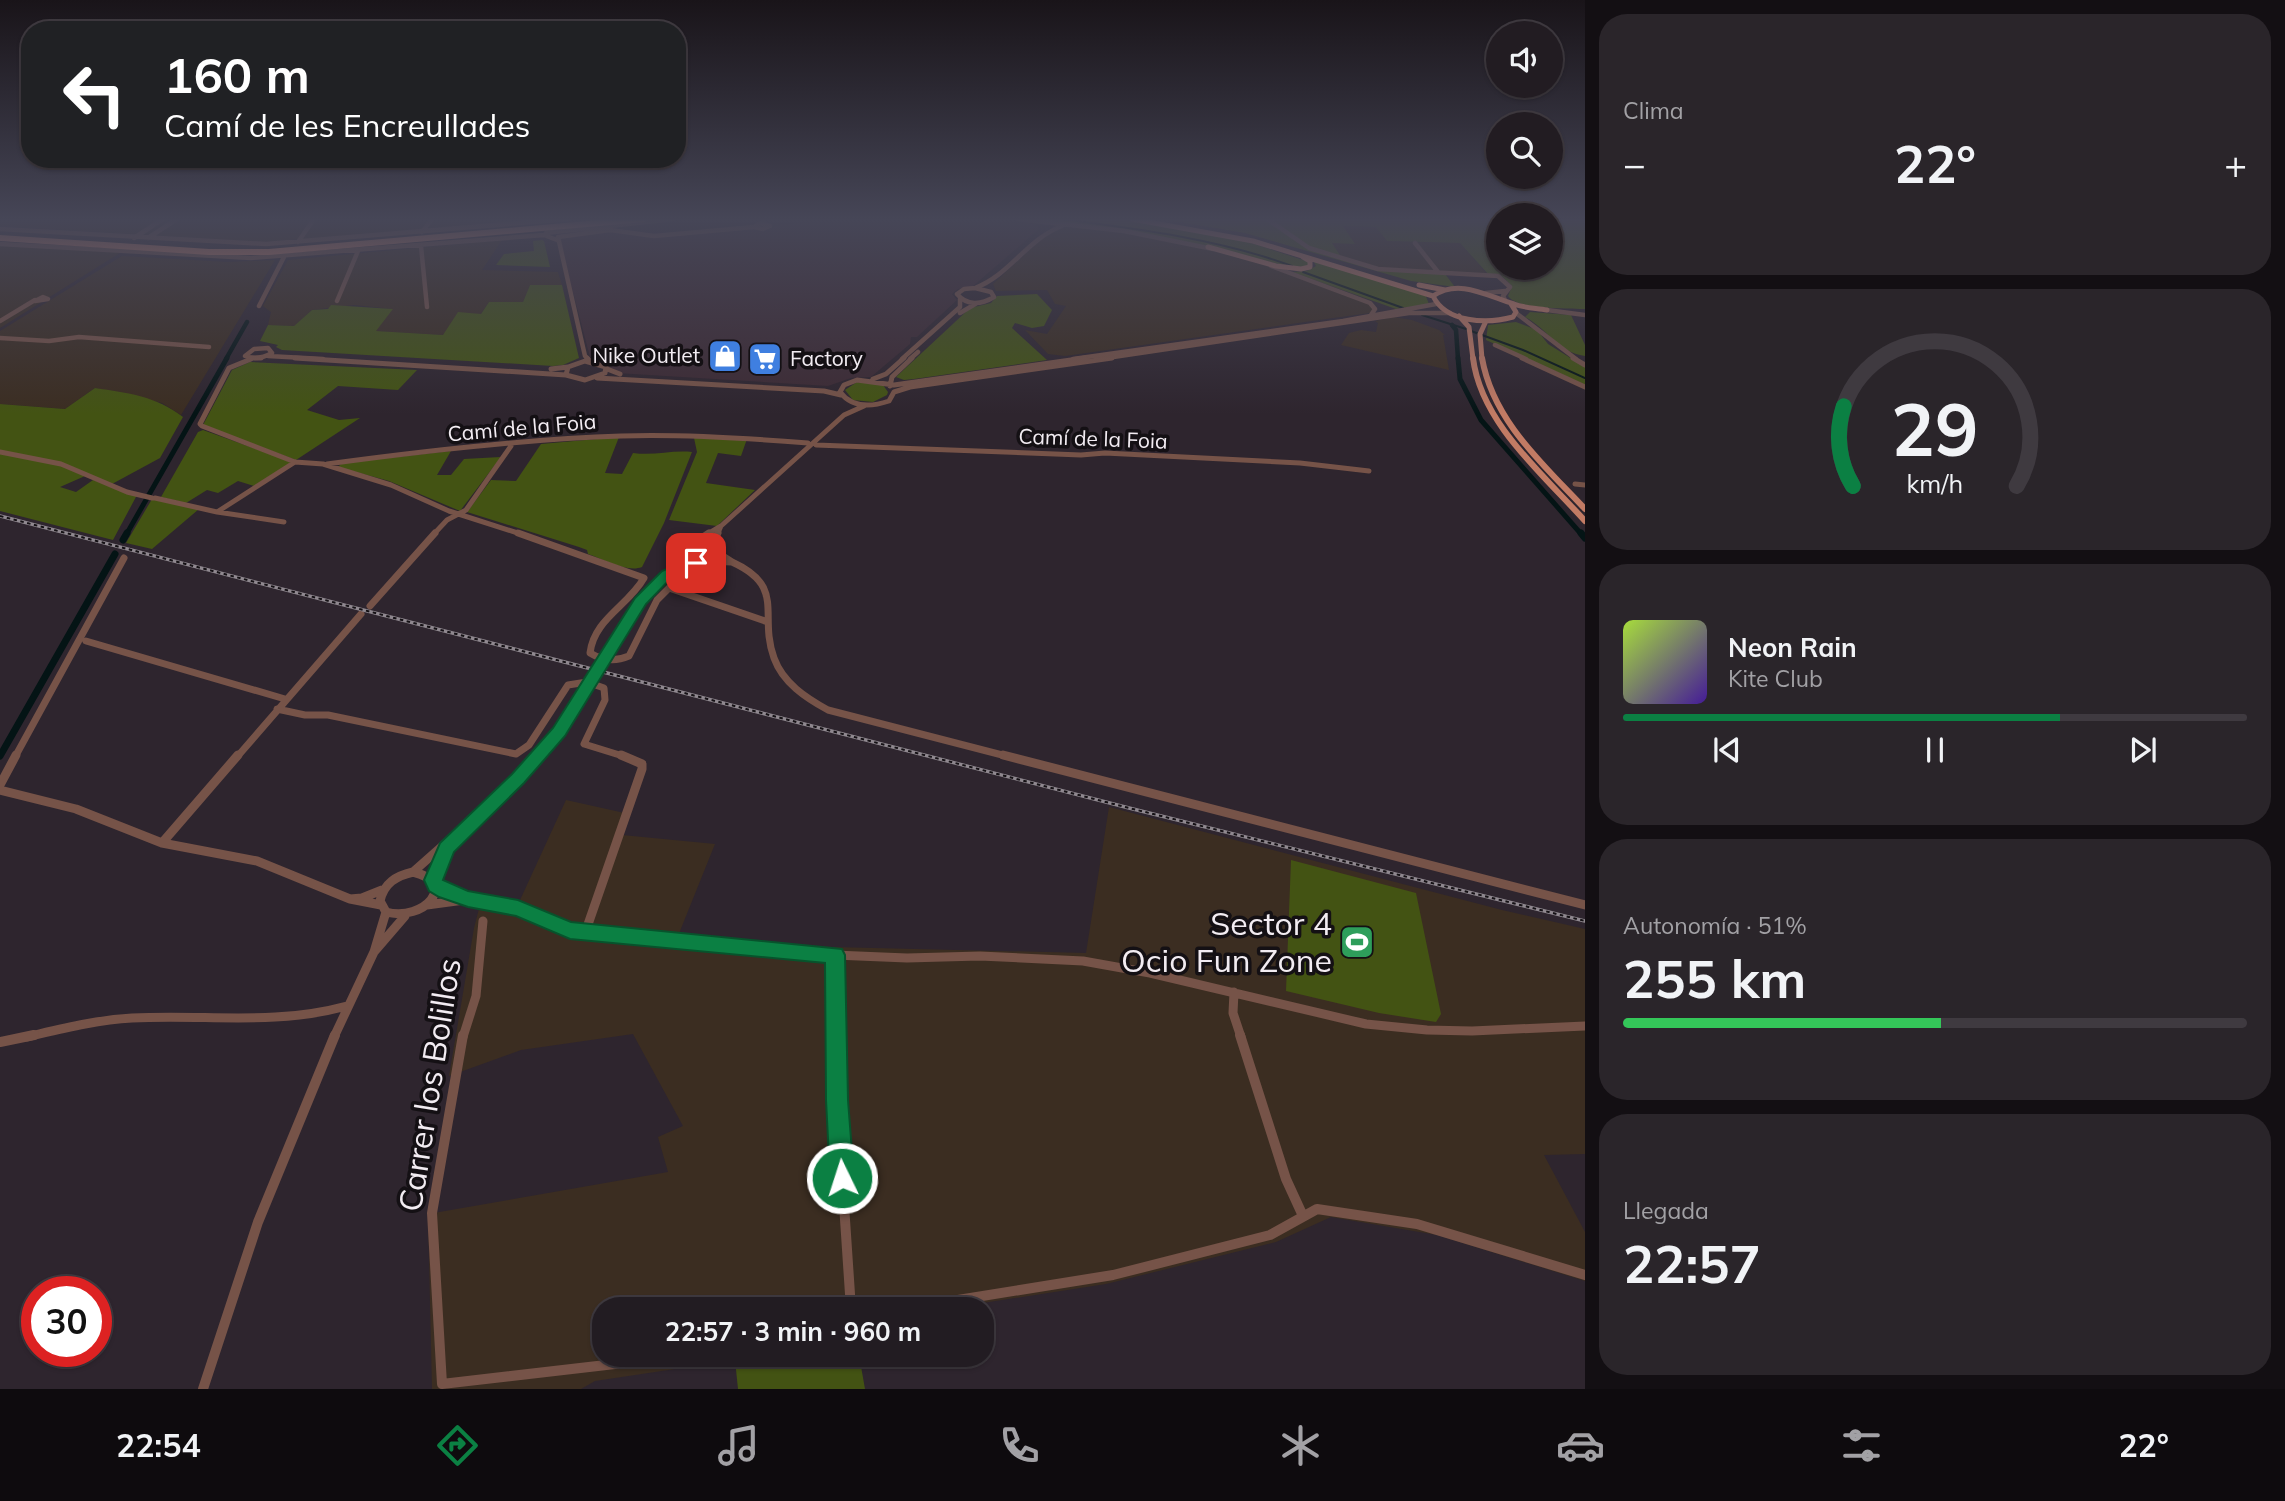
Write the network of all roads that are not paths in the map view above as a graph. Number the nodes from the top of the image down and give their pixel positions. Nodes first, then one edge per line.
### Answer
1 (270, 284) edge
2 (344, 284) edge
3 (425, 284) edge
4 (567, 284) edge
5 (988, 284) edge
6 (1318, 284) edge
7 (1399, 284) edge
8 (1416, 284) edge
9 (1506, 284) edge
10 (975, 288) junction
11 (1445, 290) junction
12 (1505, 291) junction
13 (1486, 293) junction
14 (1433, 296) junction
15 (961, 299) junction
16 (1361, 299) junction
17 (37, 301) dead end
18 (337, 301) dead end
19 (1508, 302) junction
20 (977, 303) junction
21 (1436, 304) junction
22 (259, 306) dead end
23 (427, 307) dead end
24 (1546, 310) junction
25 (1400, 311) junction
26 (1516, 312) junction
27 (1450, 313) junction
28 (1585, 314) edge
29 (1371, 315) junction
30 (1459, 316) junction
31 (1507, 320) junction
32 (0, 321) edge
33 (1486, 321) junction
34 (1539, 328) junction
35 (0, 338) edge
36 (1495, 345) dead end
37 (209, 347) dead end
38 (270, 353) junction
39 (584, 356) junction
40 (251, 359) junction
41 (590, 361) junction
42 (1585, 361) edge
43 (580, 362) junction
44 (568, 367) junction
45 (607, 369) junction
46 (566, 375) junction
47 (892, 377) junction
48 (597, 378) junction
49 (872, 380) junction
50 (917, 382) junction
51 (847, 383) junction
52 (889, 385) junction
53 (1585, 387) edge
54 (894, 392) junction
55 (843, 397) junction
56 (866, 405) junction
57 (844, 415) junction
58 (808, 443) dead end
59 (816, 445) dead end
60 (511, 446) junction
61 (0, 452) edge
62 (295, 462) junction
63 (323, 464) junction
64 (1369, 471) dead end
65 (1575, 484) dead end
66 (1585, 485) edge
67 (1585, 509) edge
68 (216, 512) junction
69 (459, 514) junction
70 (1585, 521) edge
71 (284, 522) dead end
72 (721, 526) junction
73 (703, 537) junction
74 (714, 541) junction
75 (718, 553) junction
76 (677, 557) junction
77 (124, 558) dead end
78 (708, 561) junction
79 (732, 562) junction
80 (690, 563) junction
81 (667, 574) junction
82 (370, 606) dead end
83 (361, 614) dead end
84 (768, 622) junction
85 (86, 641) dead end
86 (285, 699) junction
87 (277, 709) junction
88 (0, 788) edge
89 (162, 843) junction
90 (446, 848) junction
91 (413, 872) junction
92 (434, 883) junction
93 (383, 890) junction
94 (350, 899) junction
95 (468, 899) junction
96 (427, 905) junction
97 (1585, 905) edge
98 (384, 909) junction
99 (405, 916) junction
100 (483, 920) dead end
101 (585, 933) junction
102 (374, 952) junction
103 (835, 955) junction
104 (1234, 992) junction
105 (347, 1006) junction
106 (1585, 1026) edge
107 (0, 1042) edge
108 (1303, 1216) junction
109 (1585, 1275) edge
110 (850, 1297) edge
111 (976, 1297) edge
112 (592, 1367) edge
113 (203, 1389) edge

1 - 22 street
2 - 18 street
3 - 23 street
4 - 39 street
5 - 10 street
6 - 16 street
7 - 14 main road
8 - 11 main road
9 - 12 street
10 - 15 street
10 - 20 street
11 - 13 main road
11 - 14 main road
12 - 13 street
12 - 19 street
13 - 19 main road
14 - 21 main road
15 - 20 street
15 - 49 street
16 - 25 street
16 - 29 street
17 - 32 street
19 - 24 main road
19 - 26 main road
20 - 47 street
21 - 25 street
21 - 27 main road
24 - 26 main road
24 - 28 street
25 - 29 street
26 - 31 main road
26 - 34 street
27 - 30 main road
27 - 54 street
29 - 50 street
30 - 33 main road
30 - 70 main road
31 - 33 main road
31 - 34 street
33 - 67 main road
34 - 42 street
35 - 37 street
36 - 53 street
38 - 40 street
38 - 40 street
38 - 44 street
38 - 46 street
39 - 41 street
39 - 43 street
40 - 62 street
41 - 43 street
41 - 45 street
43 - 44 street
44 - 46 street
45 - 48 street
45 - 51 street
46 - 48 street
47 - 50 street
47 - 52 street
48 - 55 street
49 - 51 street
49 - 52 street
50 - 52 street
51 - 55 street
52 - 54 street
54 - 56 street
55 - 56 street
55 - 57 street
56 - 57 street
57 - 72 street
58 - 60 street, Camí de la Foia
59 - 64 street, Camí de la Foia
60 - 63 street, Camí de la Foia
60 - 69 street
61 - 68 street
62 - 63 street
62 - 68 street
63 - 69 street
65 - 66 street
68 - 71 street
69 - 82 street
69 - 84 street
72 - 73 street
72 - 74 street
73 - 74 street
73 - 76 street
74 - 75 street
75 - 78 street
75 - 79 street
76 - 80 street
76 - 81 street
77 - 88 street
78 - 79 street
78 - 80 street
79 - 84 street
80 - 81 street
81 - 90 street, bridge
83 - 86 street
84 - 97 street
85 - 86 street
86 - 87 street
87 - 89 street
87 - 101 street
88 - 89 street
89 - 94 street
90 - 91 street
90 - 92 street
91 - 92 street
91 - 93 street
92 - 95 street
92 - 96 street
93 - 94 street
93 - 98 street
94 - 98 street
95 - 96 street
95 - 101 street
96 - 99 street
98 - 99 street
98 - 102 street
99 - 102 street
100 - 112 street, Carrer los Bolillos
101 - 103 street
102 - 105 street
103 - 104 street
103 - 110 street
104 - 106 street
104 - 108 street
105 - 107 street
105 - 113 street
108 - 109 street
108 - 111 street

